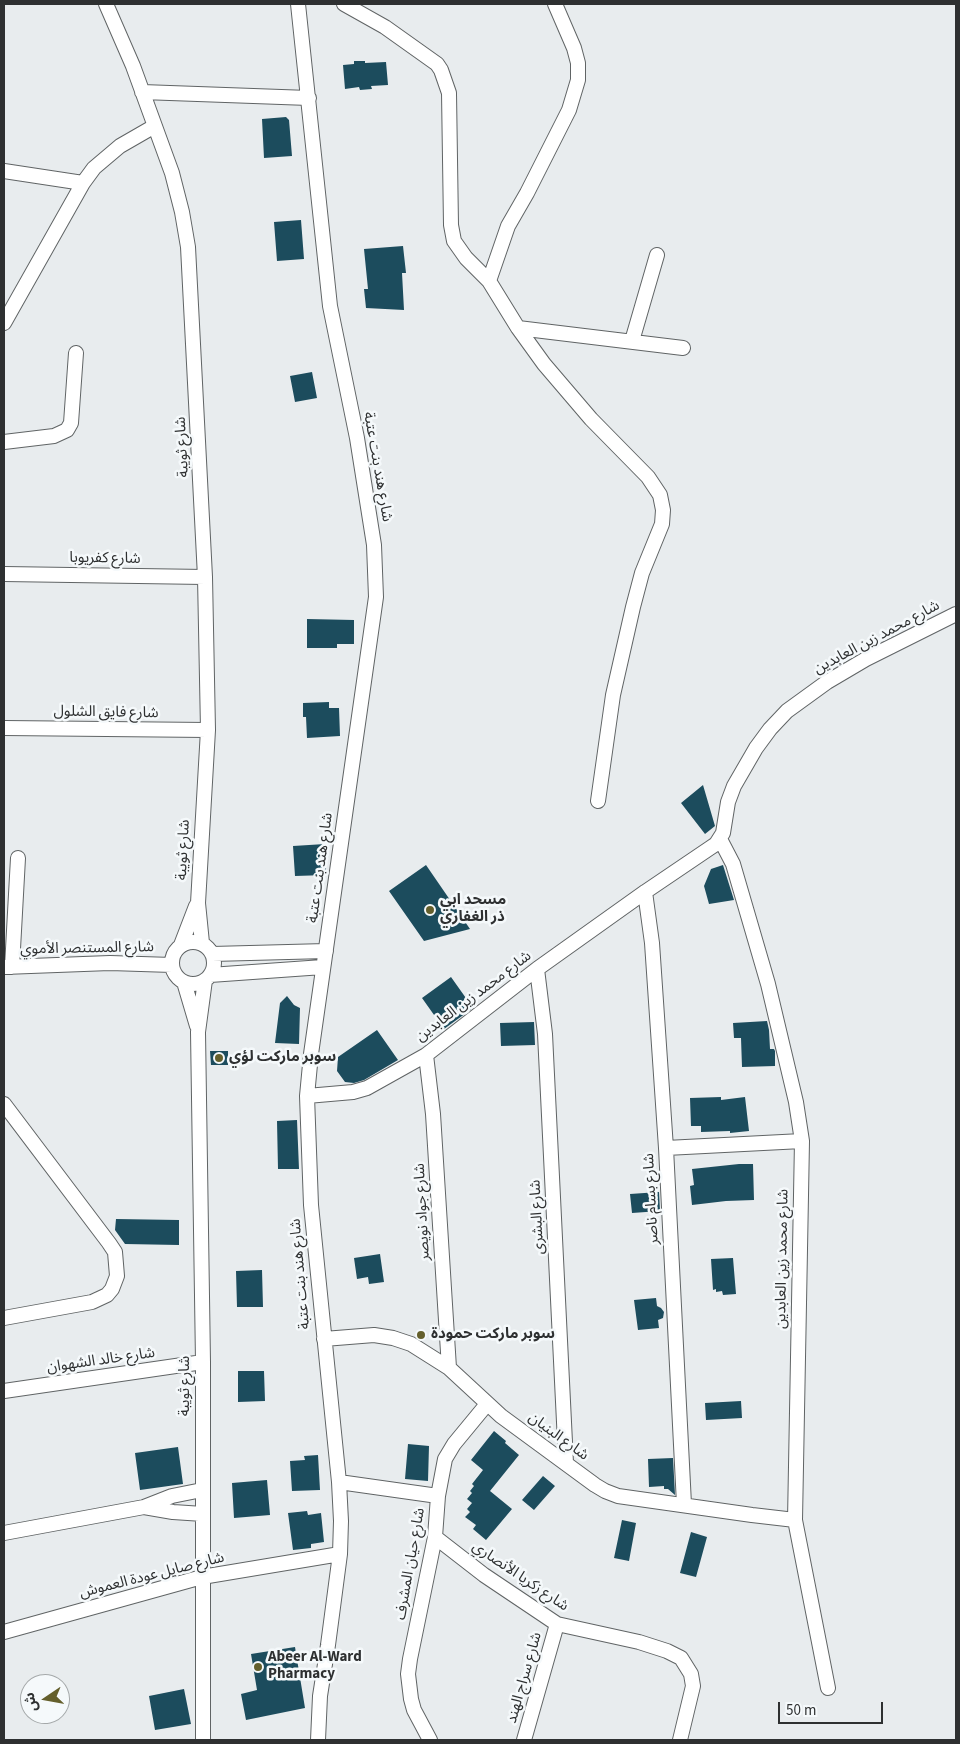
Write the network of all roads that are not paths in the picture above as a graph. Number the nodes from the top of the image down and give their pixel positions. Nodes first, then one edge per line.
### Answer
1 (106, 4) edge
2 (298, 4) edge
3 (344, 4) edge
4 (554, 4) edge
5 (142, 92) junction
6 (309, 98) junction
7 (153, 126) junction
8 (4, 171) edge
9 (84, 183) junction
10 (657, 255) dead end
11 (488, 281) junction
12 (4, 323) edge
13 (518, 328) junction
14 (632, 341) junction
15 (683, 348) dead end
16 (76, 353) dead end
17 (4, 442) edge
18 (4, 574) edge
19 (205, 578) junction
20 (956, 614) edge
21 (4, 728) edge
22 (208, 730) junction
23 (598, 802) dead end
24 (720, 839) junction
25 (18, 858) dead end
26 (645, 892) junction
27 (198, 903) junction
28 (202, 943) junction
29 (181, 945) junction
30 (326, 951) junction
31 (212, 954) junction
32 (172, 965) junction
33 (8, 967) edge
34 (323, 967) junction
35 (537, 969) junction
36 (208, 977) junction
37 (184, 982) junction
38 (198, 1032) junction
39 (426, 1055) junction
40 (307, 1096) junction
41 (4, 1104) edge
42 (802, 1141) junction
43 (666, 1148) junction
44 (4, 1318) edge
45 (324, 1338) junction
46 (203, 1362) junction
47 (449, 1368) junction
48 (4, 1391) edge
49 (487, 1404) junction
50 (566, 1463) junction
51 (339, 1482) junction
52 (202, 1490) junction
53 (438, 1496) junction
54 (684, 1504) junction
55 (144, 1507) junction
56 (202, 1514) junction
57 (795, 1520) junction
58 (4, 1533) edge
59 (435, 1537) junction
60 (340, 1554) junction
61 (202, 1577) junction
62 (557, 1624) junction
63 (4, 1632) edge
64 (828, 1688) dead end
65 (203, 1740) edge
66 (318, 1740) edge
67 (430, 1740) edge
68 (524, 1740) edge
69 (680, 1740) edge

1 - 5 street, شارع ثويبة
2 - 6 street, شارع هند بنت عتبة
3 - 11 street
4 - 11 street
5 - 6 street
5 - 7 street, شارع ثويبة
6 - 30 street, شارع هند بنت عتبة
7 - 9 street
7 - 19 street, شارع ثويبة
8 - 9 street
9 - 12 street
10 - 14 street
11 - 13 street
13 - 14 street
13 - 23 street
14 - 15 street
16 - 17 street
18 - 19 street, شارع كفريوبا
19 - 22 street, شارع ثويبة
20 - 24 street, شارع محمد زين العابدين
21 - 22 street, شارع فايق الشلول
22 - 27 street, شارع ثويبة
24 - 26 street, شارع محمد زين العابدين
24 - 42 street, شارع محمد زين العابدين
25 - 33 street
26 - 35 street, شارع محمد زين العابدين
26 - 43 street, شارع بسام ناصر
27 - 28 street, شارع ثويبة
27 - 29 street, شارع ثويبة
28 - 29 street
28 - 31 street
29 - 32 street
30 - 31 street
30 - 34 street, شارع هند بنت عتبة
31 - 36 street
32 - 33 street, شارع المستنصر الأموي
32 - 37 street
34 - 36 street
34 - 40 street, شارع هند بنت عتبة
35 - 39 street, شارع محمد زين العابدين
35 - 50 street, شارع البشرى
36 - 37 street
36 - 38 street, شارع ثويبة
37 - 38 street, شارع ثويبة
38 - 46 street, شارع ثويبة
39 - 40 street, شارع محمد زين العابدين
39 - 47 street, شارع جواد نويصر
40 - 45 street, شارع هند بنت عتبة
41 - 44 street
42 - 43 street
42 - 57 street, شارع محمد زين العابدين
43 - 54 street, شارع بسام ناصر
45 - 47 street, شارع البنيان
45 - 51 street, شارع هند بنت عتبة
46 - 48 street, شارع خالد الشهوان
46 - 52 street, شارع ثويبة
47 - 49 street, شارع البنيان
49 - 50 street, شارع البنيان
49 - 53 street, شارع حيان المشرف
50 - 54 street, شارع البنيان
51 - 53 street
51 - 60 street, شارع هند بنت عتبة
52 - 55 street
52 - 56 street, شارع ثويبة
53 - 59 street, شارع حيان المشرف
54 - 57 street, شارع البنيان
55 - 56 street
55 - 58 street
56 - 61 street, شارع ثويبة
57 - 64 street, شارع محمد زين العابدين
59 - 62 street, شارع زكريا الأنصاري
59 - 67 street, شارع حيان المشرف
60 - 61 street, شارع صايل عودة العموش
60 - 66 street, شارع هند بنت عتبة
61 - 63 street, شارع صايل عودة العموش
61 - 65 street, شارع ثويبة
62 - 68 street, شارع سراج الهند
62 - 69 street, شارع زكريا الأنصاري

